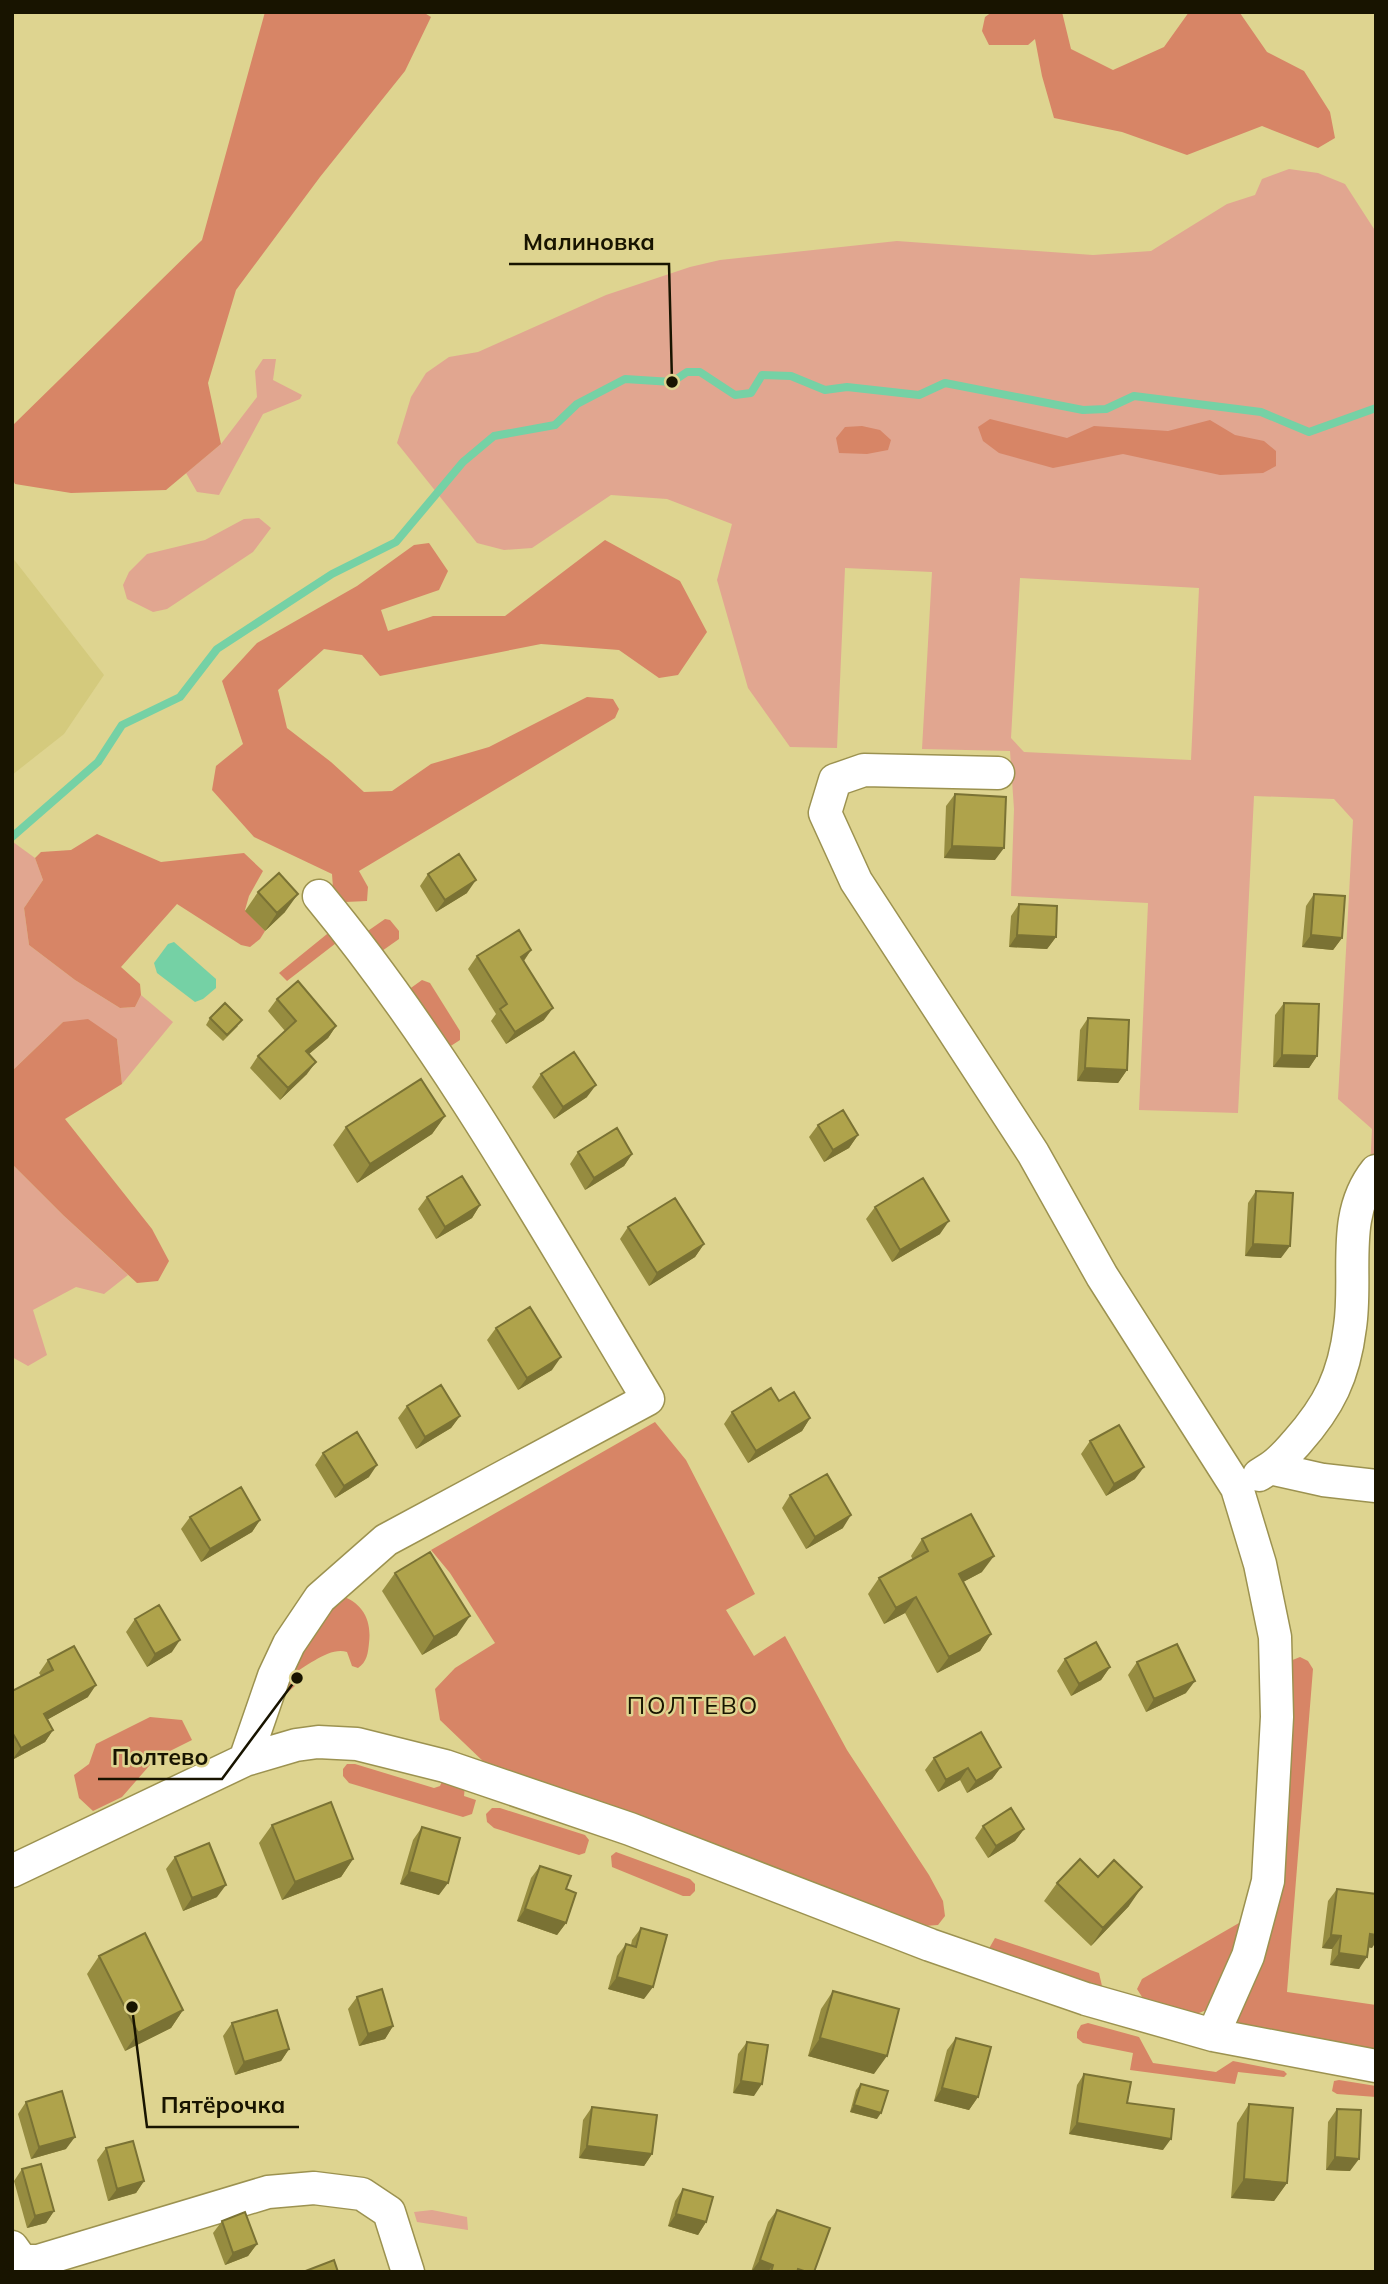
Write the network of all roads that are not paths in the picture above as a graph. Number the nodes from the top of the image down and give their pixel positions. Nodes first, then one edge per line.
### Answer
1 (998, 773) dead end
2 (319, 896) dead end
3 (1376, 1171) edge
4 (1270, 1468) junction
5 (1376, 1486) edge
6 (1237, 1488) junction
7 (245, 1760) junction
8 (12, 1871) edge
9 (1213, 2035) junction
10 (1376, 2066) edge
11 (16, 2258) edge
12 (408, 2272) edge

1 - 6 street
2 - 7 street
3 - 4 street
4 - 5 street
4 - 6 street
6 - 9 street
7 - 8 street
7 - 9 street
9 - 10 street
11 - 12 street

